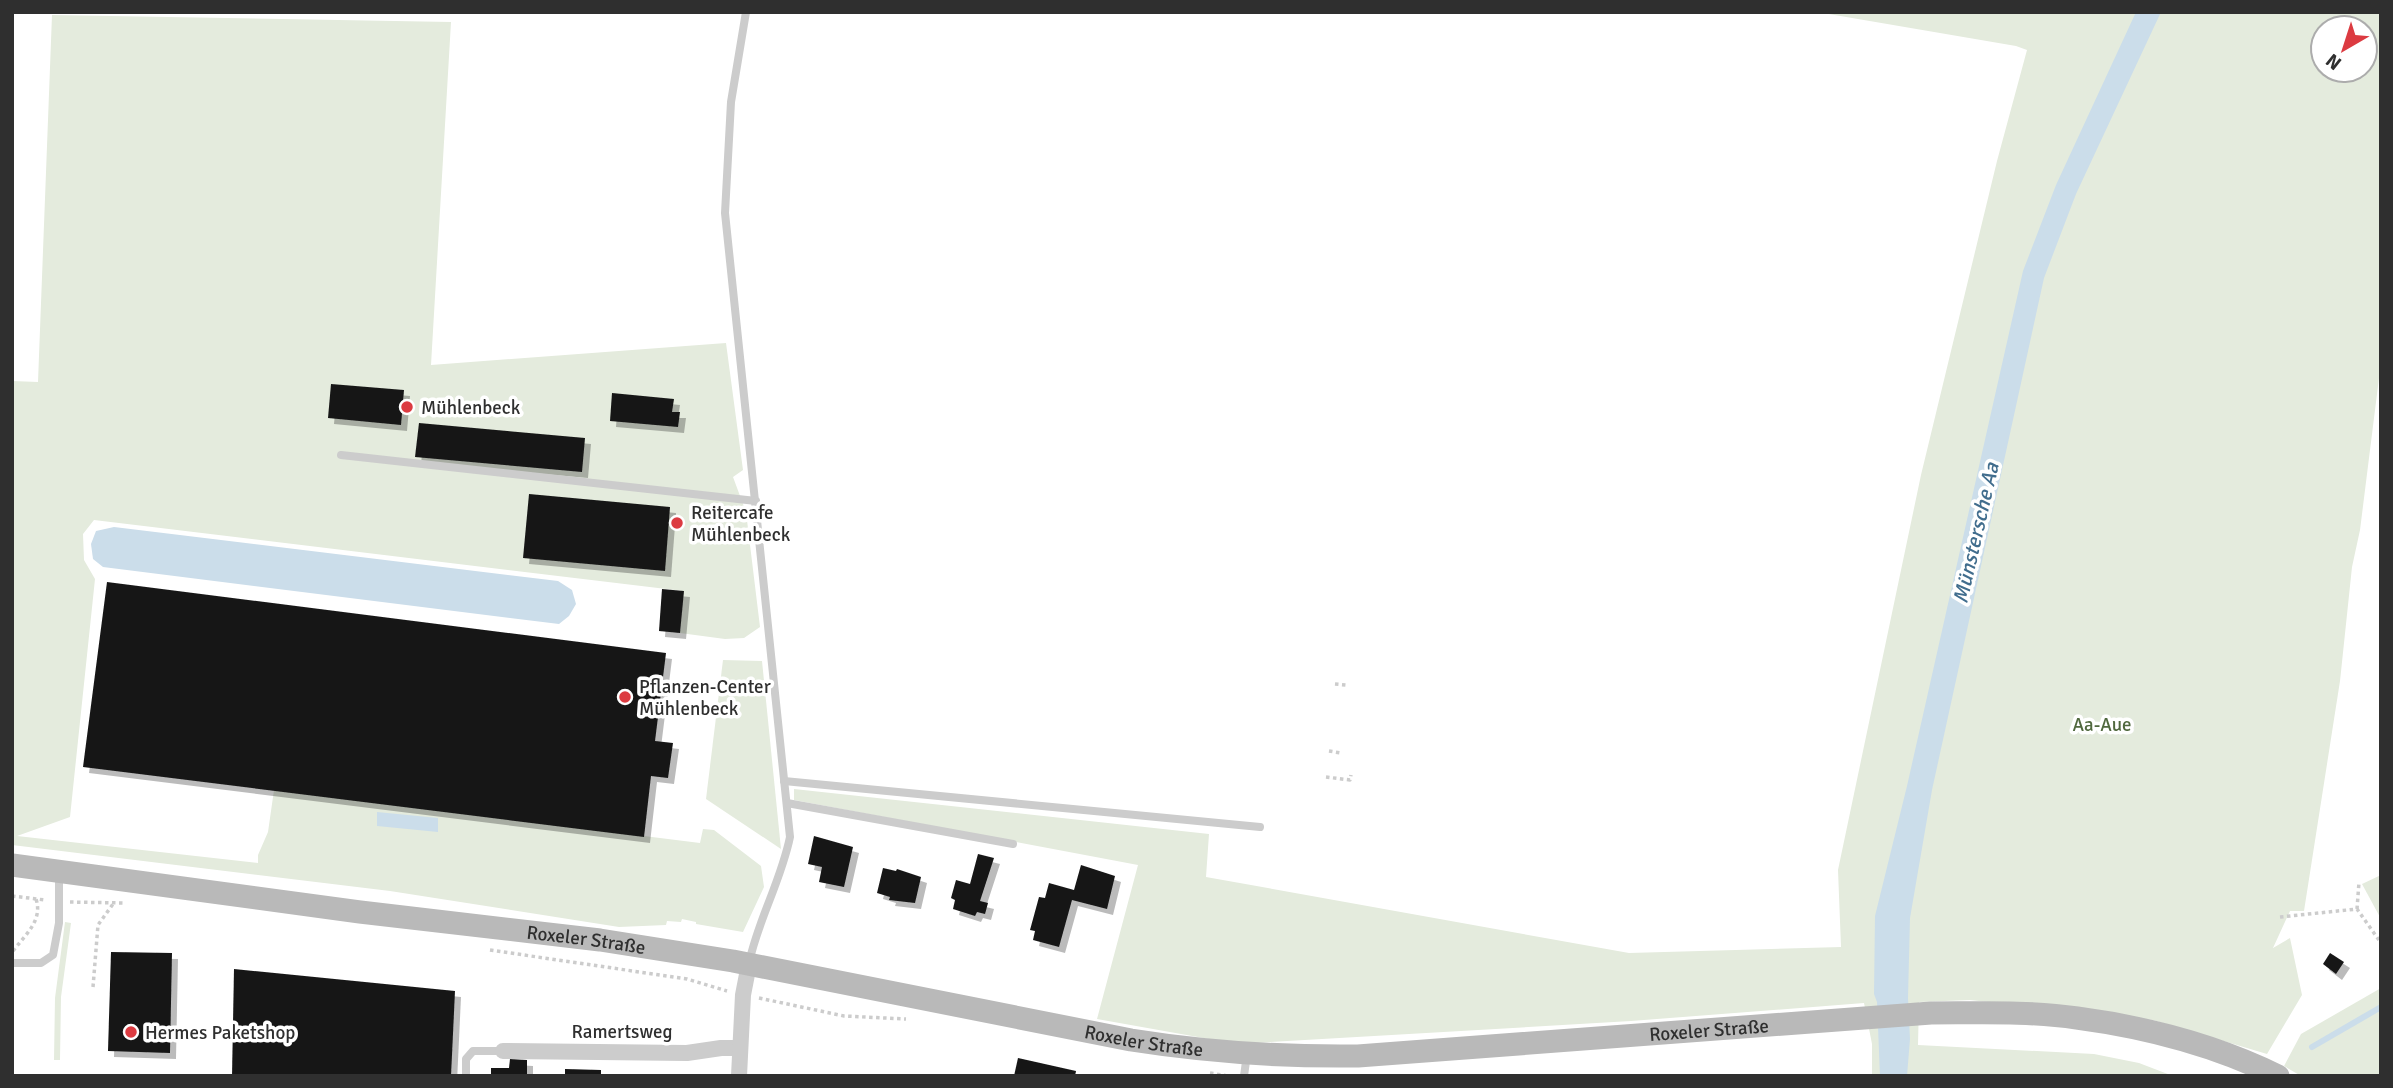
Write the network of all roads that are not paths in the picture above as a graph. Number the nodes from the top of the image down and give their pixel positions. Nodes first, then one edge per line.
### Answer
1 (746, 12) edge
2 (341, 455) dead end
3 (756, 501) junction
4 (784, 781) junction
5 (787, 803) junction
6 (1260, 827) dead end
7 (1013, 844) dead end
8 (12, 865) edge
9 (59, 870) junction
10 (12, 963) edge
11 (749, 964) junction
12 (740, 1048) junction
13 (503, 1051) joint
14 (1246, 1065) edge
15 (466, 1076) edge
16 (739, 1076) edge
17 (2278, 1076) edge

1 - 3 lane
2 - 3 lane
3 - 4 lane
4 - 5 lane
4 - 6 lane
5 - 7 lane
5 - 11 lane
8 - 9 main road, Roxeler Straße
9 - 10 lane
9 - 11 main road, Roxeler Straße
11 - 12 street
11 - 14 main road, Roxeler Straße
12 - 13 street, Ramertsweg
12 - 16 street
13 - 15 lane
14 - 17 main road, Roxeler Straße

